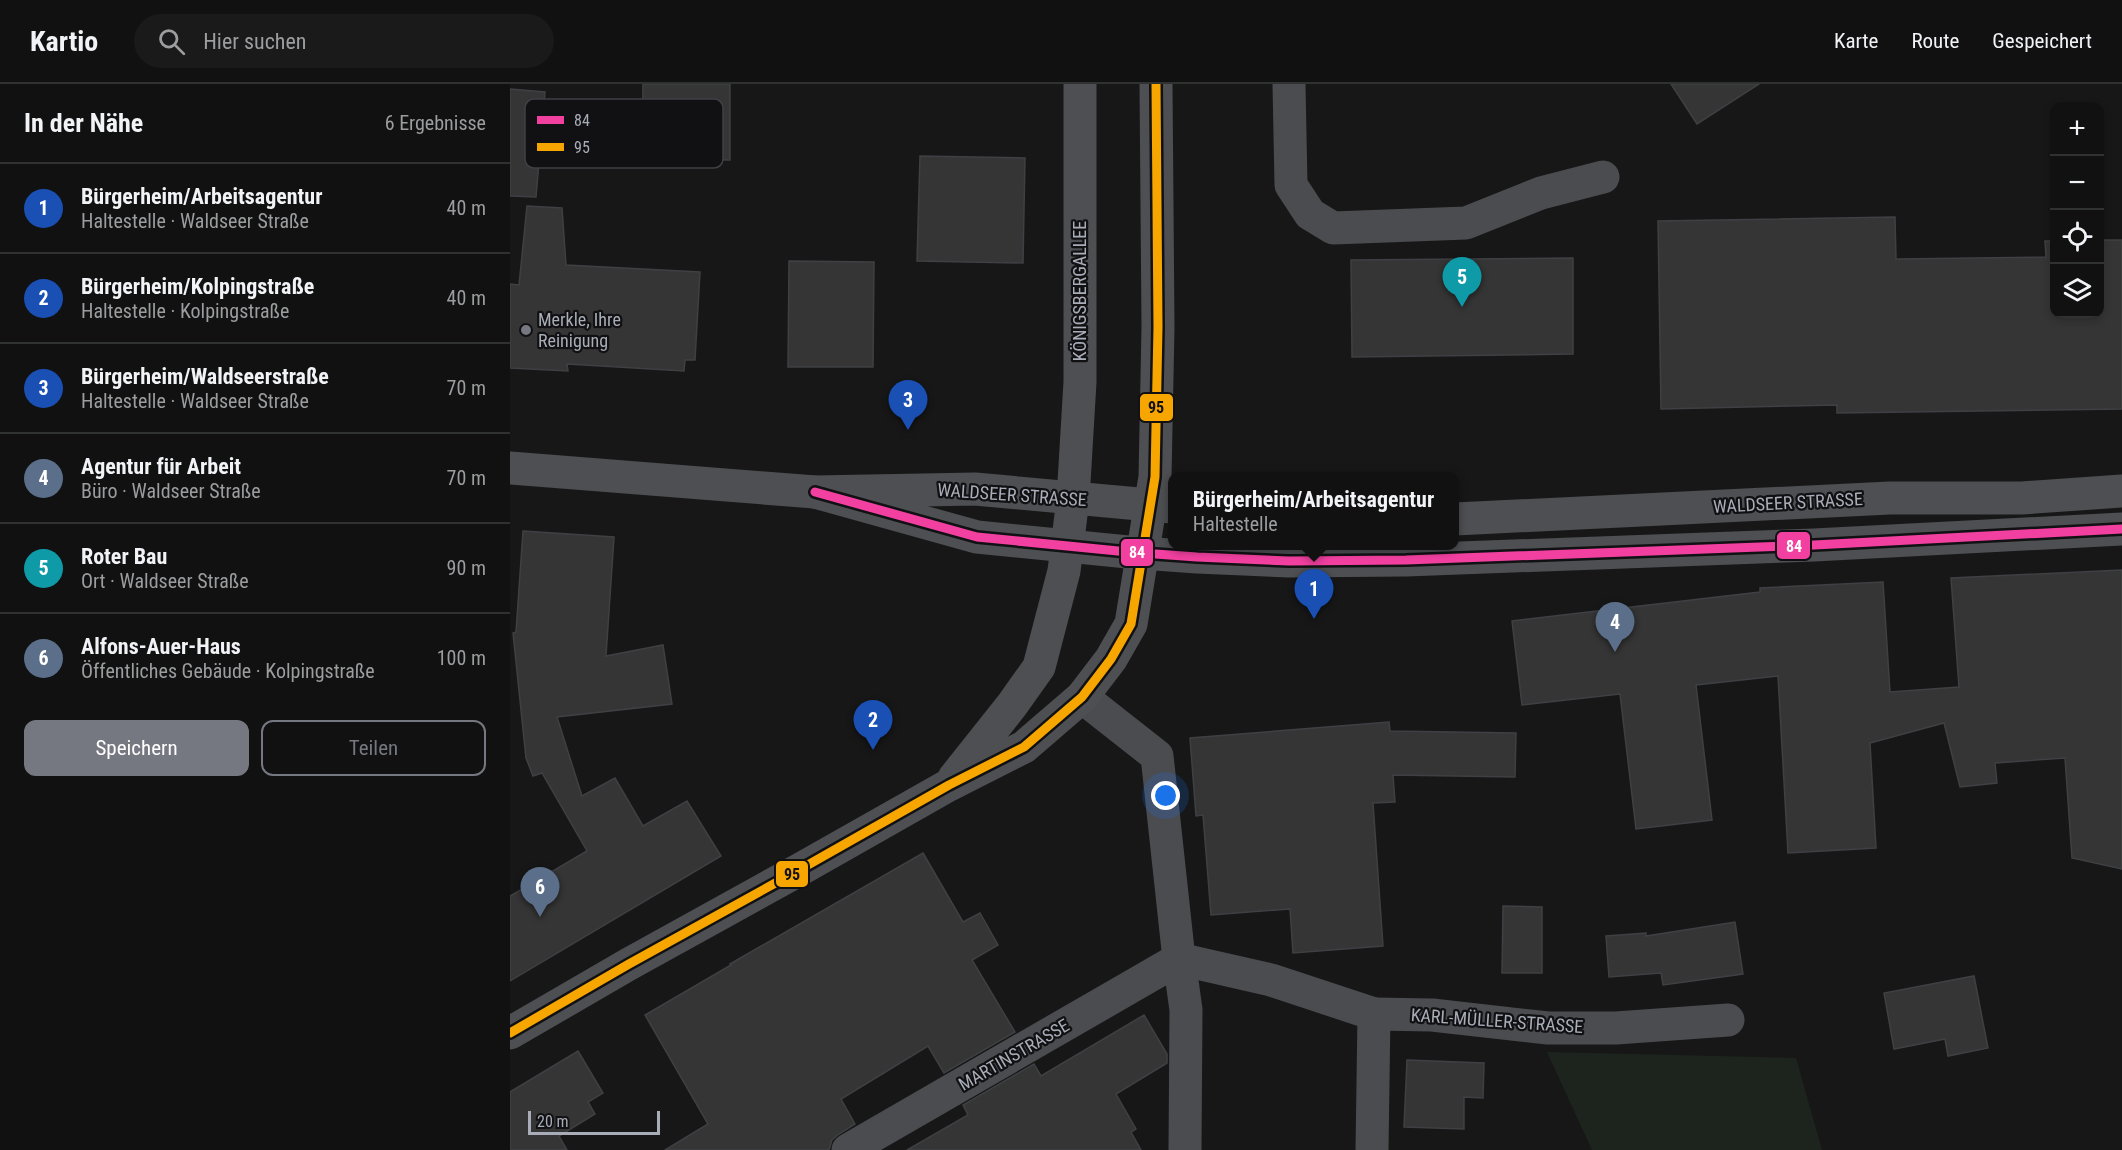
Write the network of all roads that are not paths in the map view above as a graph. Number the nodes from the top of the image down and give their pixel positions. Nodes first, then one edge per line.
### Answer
1 (1080, 84) edge
2 (1156, 84) edge
3 (1289, 84) edge
4 (1603, 177) dead end
5 (510, 468) edge
6 (2122, 491) edge
7 (815, 492) junction
8 (1073, 499) junction
9 (1162, 506) edge
10 (1459, 519) edge
11 (2122, 529) edge
12 (1068, 547) junction
13 (1143, 553) junction
14 (1082, 697) junction
15 (949, 784) junction
16 (1179, 959) junction
17 (1374, 1014) junction
18 (1728, 1020) dead end
19 (510, 1033) edge
20 (848, 1150) edge
21 (1185, 1150) edge
22 (1372, 1150) edge

1 - 8 main road, KÖNIGSBERGALLEE
2 - 9 main road
3 - 4 street
5 - 7 main road, WALDSEER STRASSE
6 - 10 main road, WALDSEER STRASSE
7 - 8 main road, WALDSEER STRASSE
7 - 12 main road, WALDSEER STRASSE
8 - 9 main road, WALDSEER STRASSE
8 - 12 main road, KÖNIGSBERGALLEE
9 - 13 main road
11 - 13 main road, WALDSEER STRASSE
12 - 13 main road, WALDSEER STRASSE
12 - 15 main road, KÖNIGSBERGALLEE
13 - 14 main road
14 - 15 main road
14 - 16 street
15 - 19 main road
16 - 17 street, KARL-MÜLLER-STRASSE
16 - 20 street, MARTINSTRASSE
16 - 21 street
17 - 18 street, KARL-MÜLLER-STRASSE
17 - 22 street

